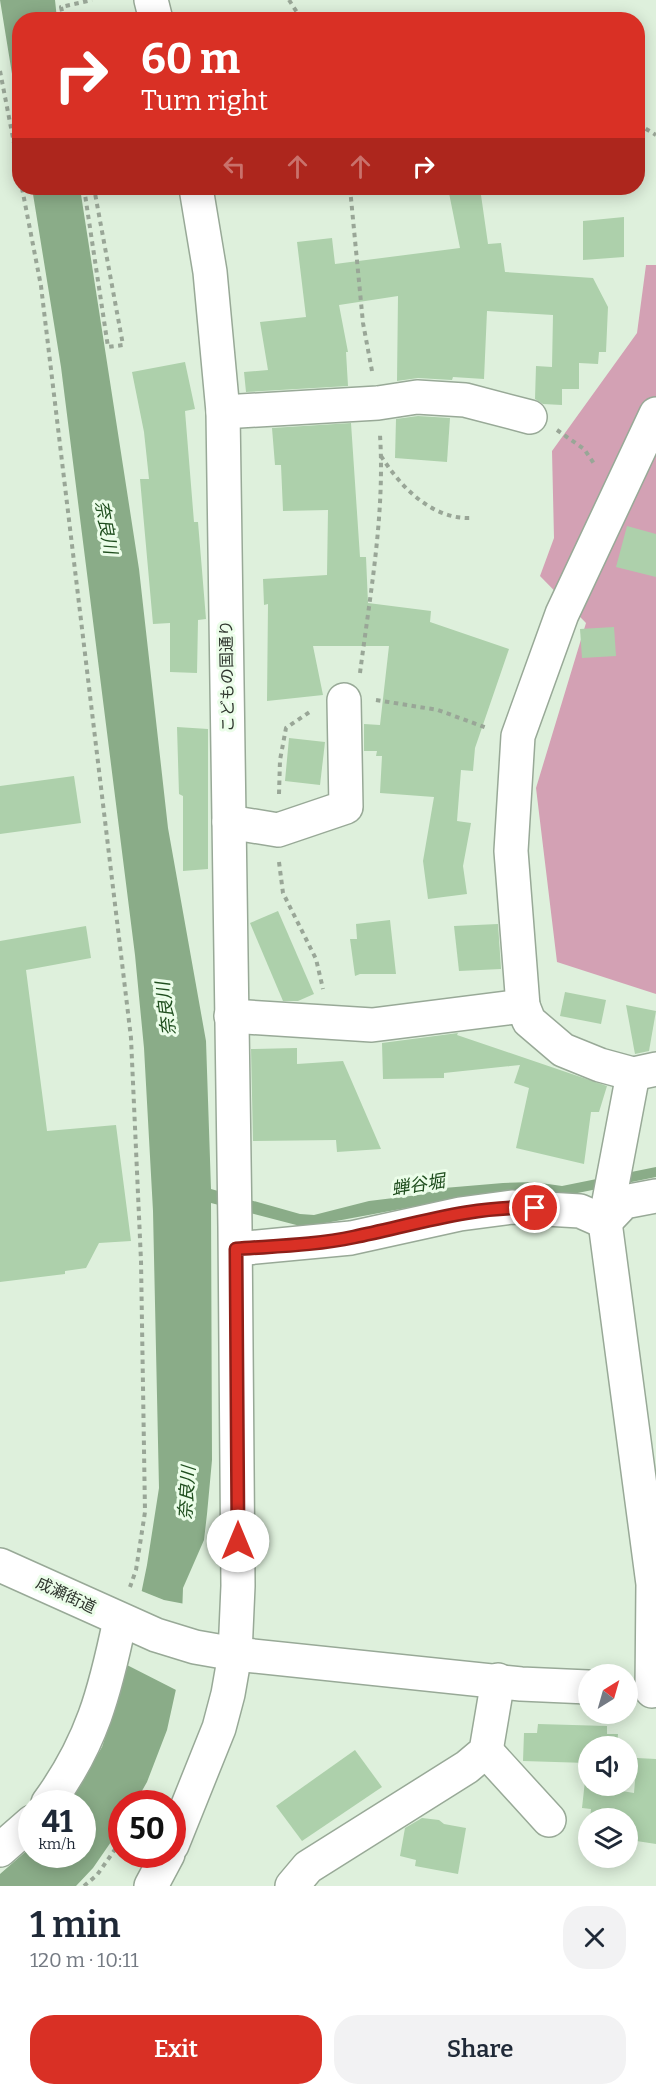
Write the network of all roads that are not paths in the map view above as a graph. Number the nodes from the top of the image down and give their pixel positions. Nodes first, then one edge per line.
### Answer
1 (197, 195) edge
2 (223, 412) junction
3 (656, 414) edge
4 (530, 417) road end
5 (351, 699) road end
6 (229, 822) junction
7 (523, 1006) junction
8 (231, 1016) junction
9 (644, 1072) edge
10 (611, 1193) junction
11 (656, 1196) edge
12 (236, 1238) junction
13 (0, 1565) edge
14 (126, 1622) junction
15 (235, 1654) junction
16 (498, 1680) junction
17 (578, 1687) edge
18 (645, 1690) edge
19 (486, 1751) junction
20 (58, 1790) edge
21 (186, 1810) edge
22 (549, 1820) dead end
23 (18, 1834) edge
24 (0, 1850) edge
25 (161, 1868) edge
26 (151, 1886) edge
27 (292, 1886) edge

1 - 2 street, こどもの国通り
2 - 4 street
2 - 6 street, こどもの国通り
3 - 7 street
5 - 6 street
6 - 8 street, こどもの国通り
7 - 8 street
7 - 9 street
8 - 12 street, こどもの国通り
9 - 10 street
10 - 11 street
10 - 12 street
10 - 18 street
12 - 15 street
13 - 14 street, 成瀬街道
14 - 15 street, 成瀬街道
14 - 20 street
15 - 16 street, 成瀬街道
15 - 21 street
16 - 17 street, 成瀬街道
16 - 19 street
19 - 22 street
19 - 27 street
23 - 24 street
25 - 26 street

